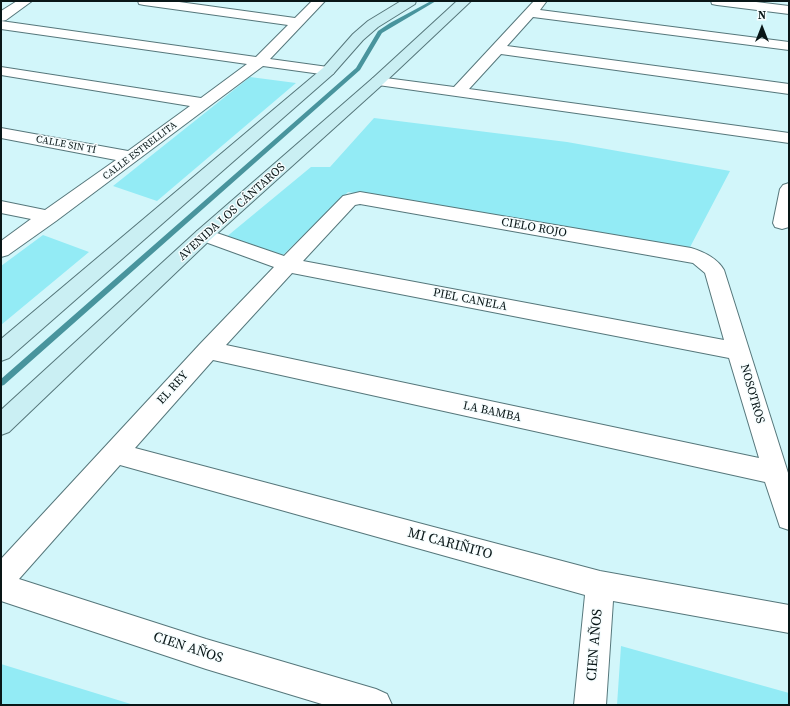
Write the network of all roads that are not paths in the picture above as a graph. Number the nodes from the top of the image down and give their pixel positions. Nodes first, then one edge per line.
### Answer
1 (26, 1) edge
2 (144, 1) edge
3 (319, 1) edge
4 (410, 1) edge
5 (465, 1) edge
6 (540, 1) edge
7 (717, 1) edge
8 (789, 10) edge
9 (530, 13) junction
10 (1, 17) edge
11 (298, 22) junction
12 (1, 25) edge
13 (789, 46) edge
14 (497, 49) junction
15 (260, 62) junction
16 (1, 71) edge
17 (328, 71) junction
18 (378, 81) junction
19 (789, 89) edge
20 (458, 91) junction
21 (203, 103) junction
22 (1, 133) edge
23 (789, 138) edge
24 (130, 158) junction
25 (789, 189) edge
26 (349, 200) joint
27 (1, 207) edge
28 (50, 217) junction
29 (782, 223) dead end
30 (204, 235) junction
31 (1, 250) edge
32 (288, 265) junction
33 (714, 270) joint
34 (208, 350) junction
35 (739, 351) junction
36 (1, 352) edge
37 (1, 425) edge
38 (114, 453) junction
39 (775, 473) junction
40 (789, 518) edge
41 (1, 579) edge
42 (600, 585) junction
43 (1, 587) edge
44 (789, 619) edge
45 (376, 705) edge
46 (590, 705) edge

1 - 10 street
2 - 11 street
3 - 11 street, CALLE ESTRELLITA
4 - 17 street
5 - 18 street, AVENIDA LOS CÁNTAROS
6 - 9 street
7 - 8 street
9 - 13 street
9 - 14 street
11 - 15 street, CALLE ESTRELLITA
12 - 15 street
14 - 19 street
14 - 20 street
15 - 17 street
15 - 21 street, CALLE ESTRELLITA
16 - 21 street
17 - 36 street
18 - 20 street
18 - 30 street, AVENIDA LOS CÁNTAROS
20 - 23 street
21 - 24 street, CALLE ESTRELLITA
22 - 24 street, CALLE SIN TÍ
24 - 28 street, CALLE ESTRELLITA
25 - 29 street
26 - 32 street, EL REY
26 - 33 street, CIELO ROJO
27 - 28 street
28 - 31 street, CALLE ESTRELLITA
30 - 32 street, PIEL CANELA
30 - 37 street, AVENIDA LOS CÁNTAROS
32 - 34 street, EL REY
32 - 35 street, PIEL CANELA
33 - 35 street, NOSOTROS
34 - 38 street, EL REY
34 - 39 street, LA BAMBA
35 - 39 street, NOSOTROS
38 - 41 street, EL REY
38 - 42 street, MI CARIÑITO
39 - 40 street, NOSOTROS
42 - 44 street, MI CARIÑITO
42 - 46 street, CIEN AÑOS
43 - 45 street, CIEN AÑOS

